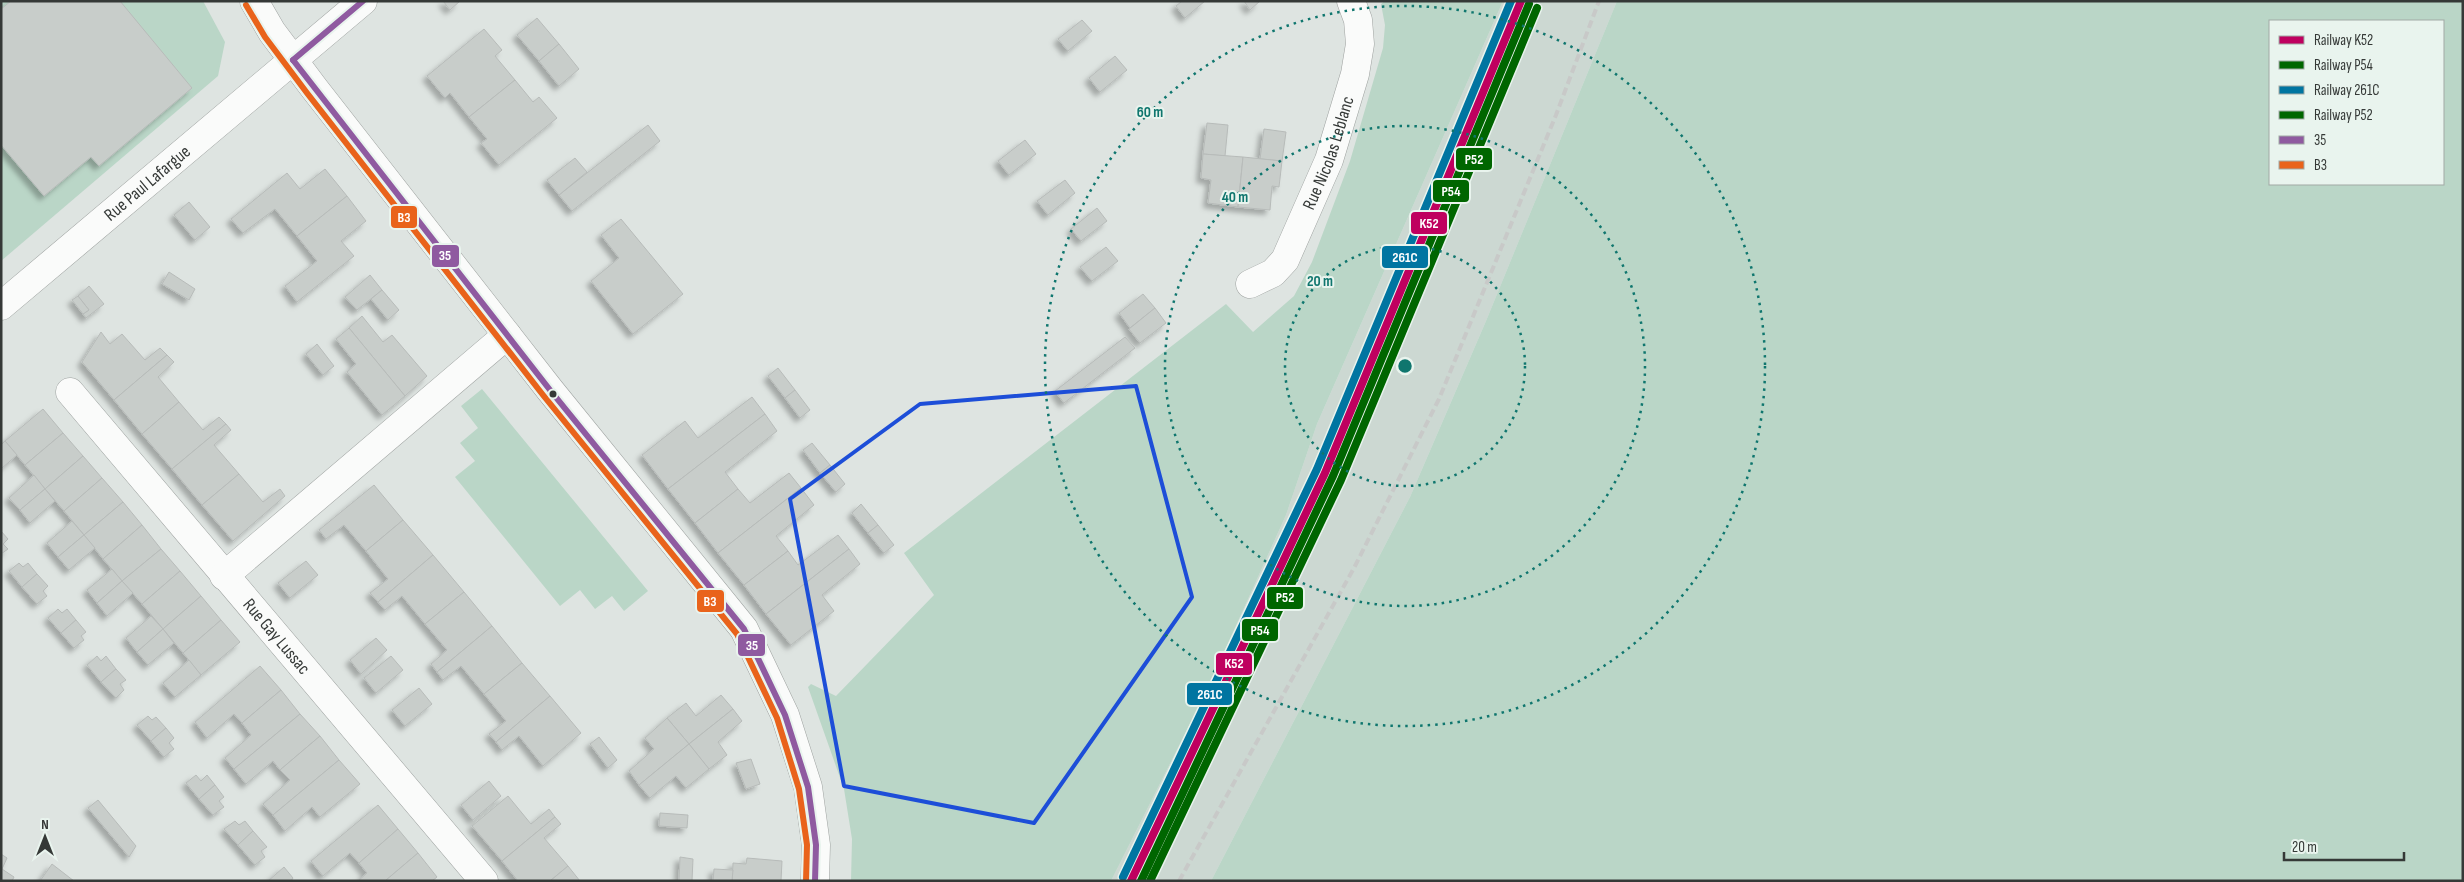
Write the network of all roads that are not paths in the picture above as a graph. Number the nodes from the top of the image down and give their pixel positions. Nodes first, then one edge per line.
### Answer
1 (254, 1) edge
2 (363, 1) edge
3 (1351, 1) edge
4 (293, 60) junction
5 (1250, 284) dead end
6 (1, 306) edge
7 (507, 335) junction
8 (70, 392) dead end
9 (224, 576) junction
10 (484, 881) edge
11 (815, 881) edge

1 - 4 street
2 - 4 street, Rue Paul Lafargue
3 - 5 street, Rue Nicolas Leblanc
4 - 6 street, Rue Paul Lafargue
4 - 7 street
7 - 9 street
7 - 11 street
8 - 9 street, Rue Gay Lussac
9 - 10 street, Rue Gay Lussac

